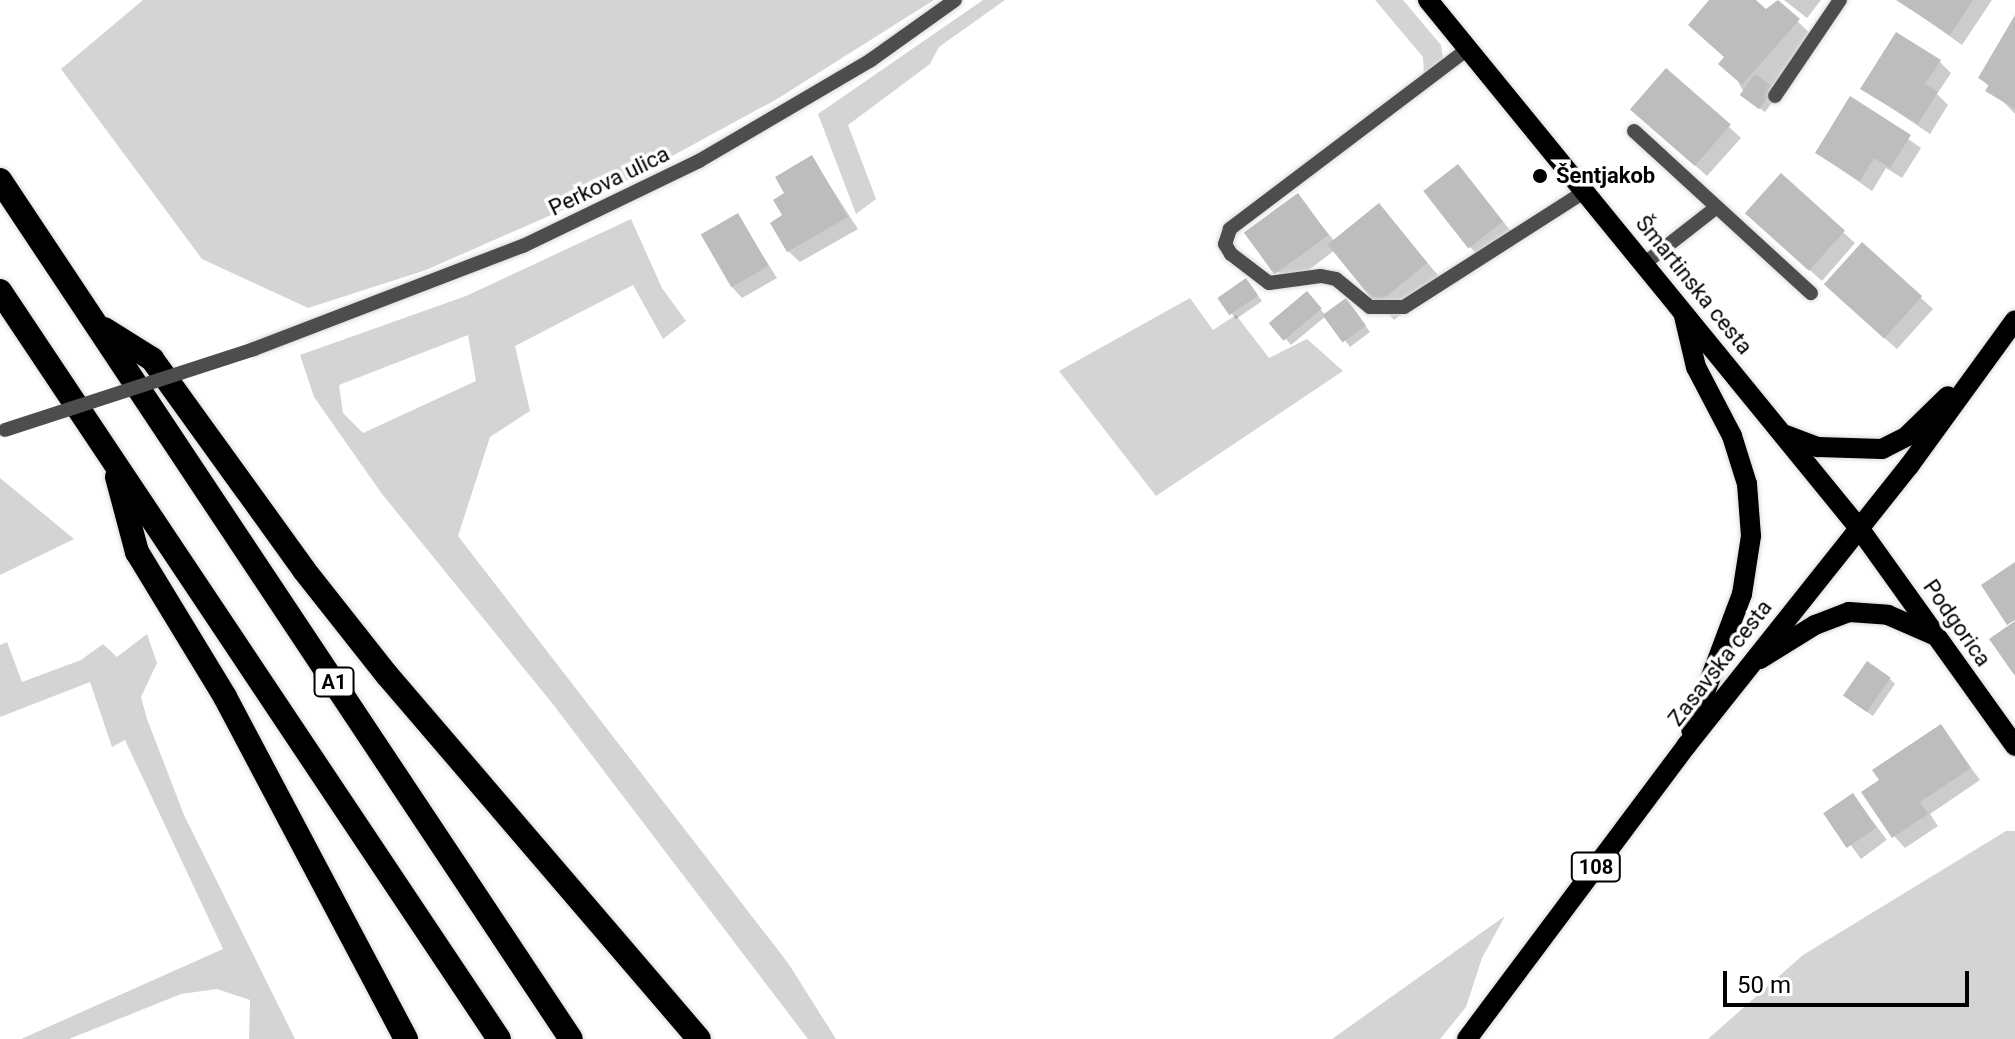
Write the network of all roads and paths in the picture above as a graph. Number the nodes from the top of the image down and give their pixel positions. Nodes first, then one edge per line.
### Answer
1 (955, 0) edge
2 (1428, 0) edge
3 (1840, 0) edge
4 (1469, 48) junction
5 (1775, 96) dead end
6 (1634, 131) dead end
7 (0, 180) edge
8 (1587, 190) junction
9 (1717, 207) junction
10 (1645, 263) junction
11 (0, 291) edge
12 (1811, 293) dead end
13 (1684, 313) junction
14 (2015, 320) edge
15 (97, 325) junction
16 (1983, 363) junction
17 (2, 431) edge
18 (1784, 435) junction
19 (113, 459) junction
20 (1859, 528) junction
21 (1936, 636) junction
22 (1749, 666) junction
23 (1687, 745) junction
24 (2015, 746) edge
25 (406, 1039) edge
26 (499, 1039) edge
27 (571, 1039) edge
28 (699, 1039) edge
29 (1467, 1039) edge

1 - 17 street, Perkova ulica, bridge
2 - 4 main road, Šmartinska cesta
3 - 5 street
4 - 8 main road, Šmartinska cesta
4 - 8 street
6 - 9 street
7 - 15 highway, A1
8 - 10 main road, Šmartinska cesta
9 - 10 street
9 - 12 street
10 - 13 main road, Šmartinska cesta
11 - 19 highway
13 - 18 main road, Šmartinska cesta
13 - 23 main road
14 - 16 main road, Zasavska cesta / 108
15 - 27 highway, A1
15 - 28 highway
16 - 18 main road
16 - 20 main road, Zasavska cesta / 108
18 - 20 main road, Šmartinska cesta
19 - 25 highway
19 - 26 highway
20 - 21 main road, Podgorica
20 - 22 main road, Zasavska cesta / 108
21 - 22 main road
21 - 24 main road, Podgorica
22 - 23 main road, Zasavska cesta / 108
23 - 29 main road, Zasavska cesta / 108

